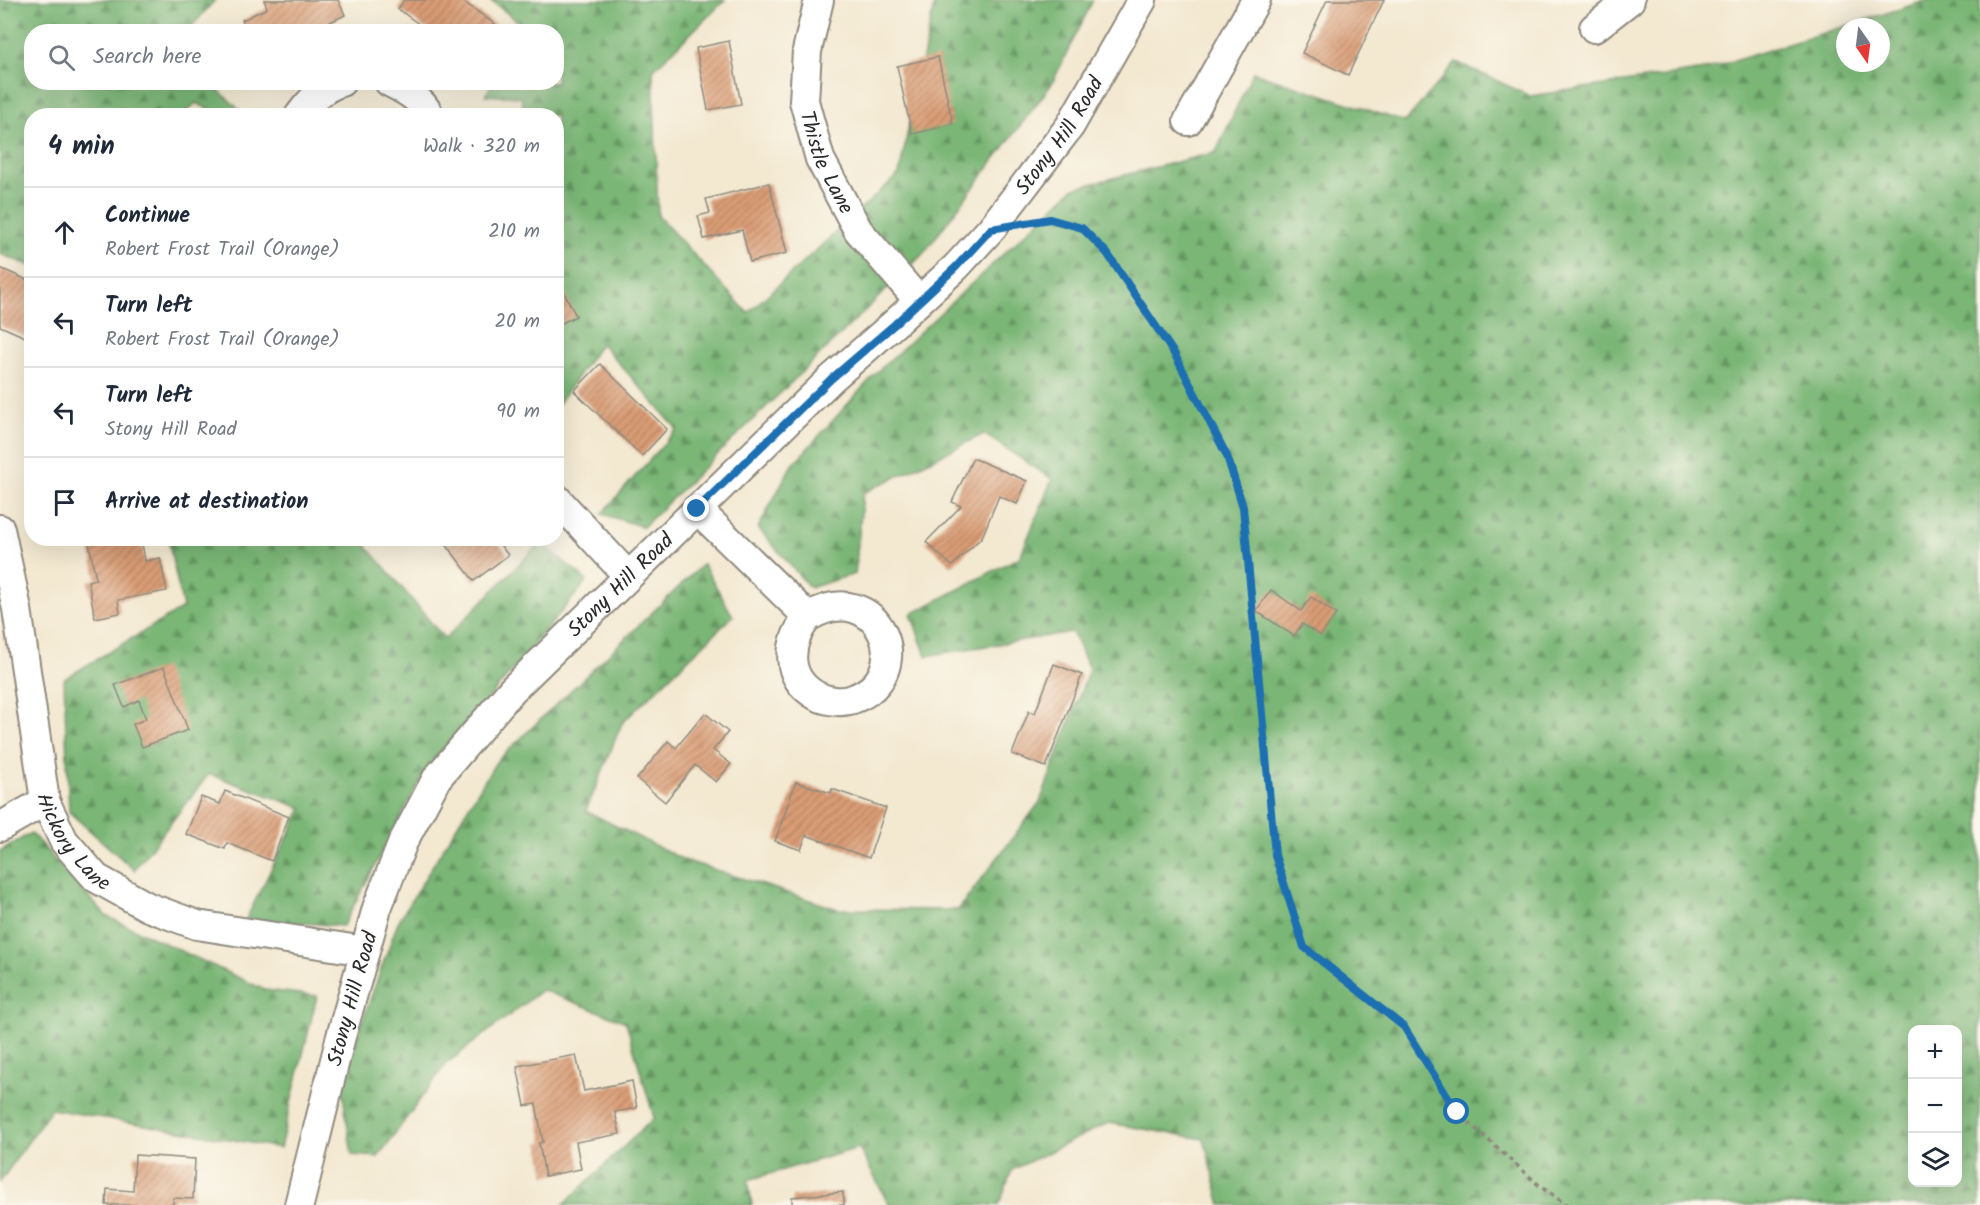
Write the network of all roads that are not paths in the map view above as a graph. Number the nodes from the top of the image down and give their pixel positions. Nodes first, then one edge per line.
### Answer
1 (819, 0) edge
2 (1142, 0) edge
3 (1256, 0) edge
4 (1630, 0) edge
5 (1594, 28) dead end
6 (325, 90) edge
7 (405, 90) edge
8 (305, 108) edge
9 (426, 108) edge
10 (1188, 121) dead end
11 (919, 301) junction
12 (564, 507) edge
13 (697, 509) junction
14 (0, 530) edge
15 (628, 576) junction
16 (808, 617) dead end
17 (45, 801) junction
18 (0, 827) edge
19 (365, 951) junction
20 (299, 1205) edge

1 - 11 street, Thistle Lane
2 - 11 street, Stony Hill Road
3 - 10 street
4 - 5 street
6 - 8 street
7 - 9 street
11 - 13 street, Stony Hill Road
12 - 15 street
13 - 15 street, Stony Hill Road
13 - 16 street
14 - 17 street, Hickory Lane
15 - 19 street, Stony Hill Road
17 - 18 street
17 - 19 street, Hickory Lane
19 - 20 street, Stony Hill Road

